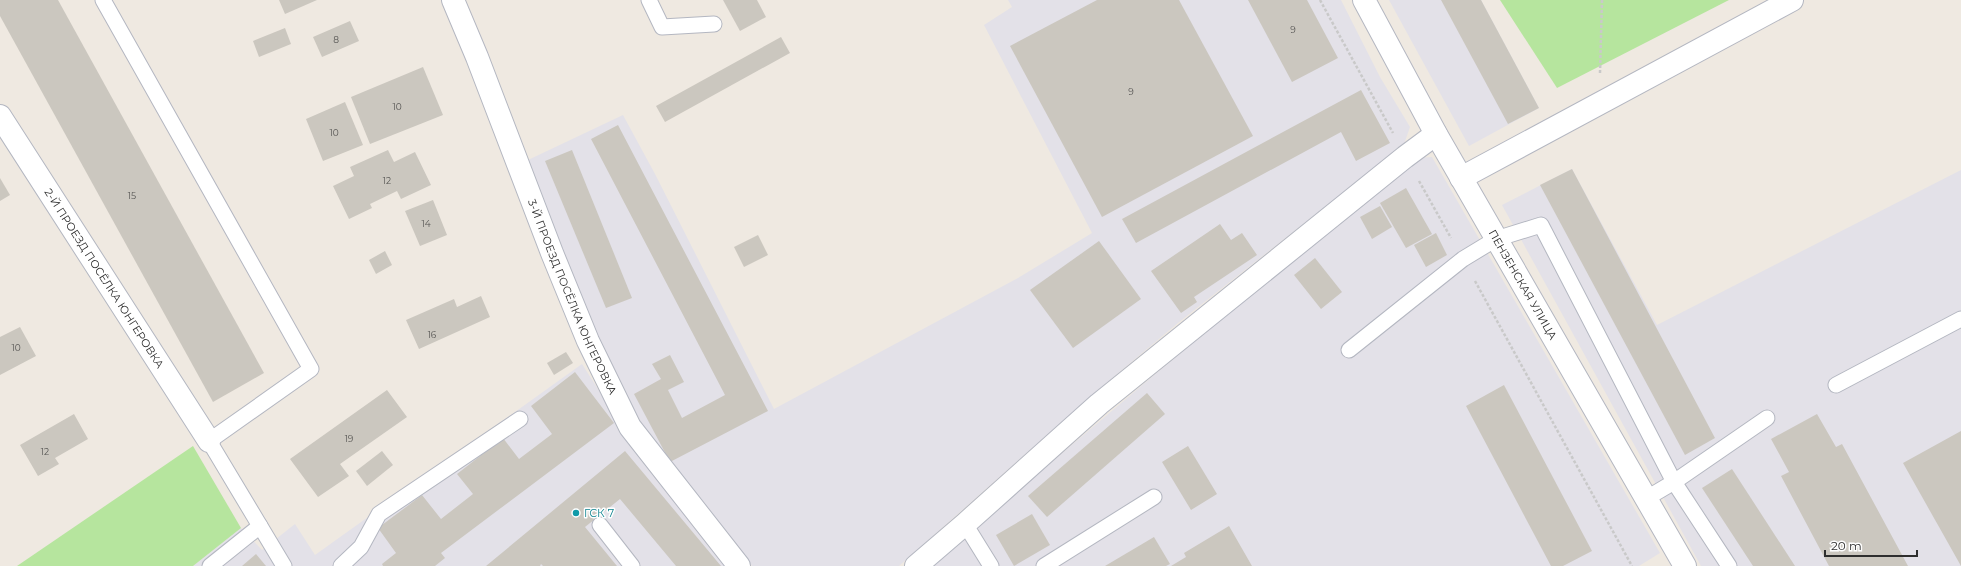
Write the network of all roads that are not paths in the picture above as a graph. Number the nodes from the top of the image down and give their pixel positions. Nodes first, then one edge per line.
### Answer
1 (103, 0) edge
2 (452, 0) edge
3 (649, 0) edge
4 (1364, 0) edge
5 (1792, 0) edge
6 (714, 24) dead end
7 (0, 116) edge
8 (1436, 134) junction
9 (1461, 178) junction
10 (1496, 239) junction
11 (1961, 319) edge
12 (1349, 350) dead end
13 (1836, 385) dead end
14 (1767, 418) dead end
15 (520, 419) dead end
16 (208, 441) junction
17 (1674, 482) junction
18 (1154, 497) dead end
19 (1647, 498) junction
20 (965, 524) junction
21 (600, 525) dead end
22 (260, 526) junction
23 (210, 566) edge
24 (284, 566) edge
25 (341, 566) edge
26 (632, 566) edge
27 (739, 566) edge
28 (916, 566) edge
29 (991, 566) edge
30 (1044, 566) edge
31 (1685, 566) edge
32 (1730, 566) edge

1 - 16 lane
2 - 27 street, 3-Й ПРОЕЗД ПОСЁЛКА ЮНГЕРОВКА
3 - 6 lane
4 - 8 street, ПЕНЗЕНСКАЯ УЛИЦА
5 - 9 street
7 - 16 street, 2-Й ПРОЕЗД ПОСЁЛКА ЮНГЕРОВКА
8 - 9 street, ПЕНЗЕНСКАЯ УЛИЦА
8 - 20 street
9 - 10 street, ПЕНЗЕНСКАЯ УЛИЦА
10 - 12 lane
10 - 17 lane
10 - 19 street, ПЕНЗЕНСКАЯ УЛИЦА
11 - 13 lane
14 - 17 lane
15 - 25 lane
16 - 22 lane
17 - 19 lane
17 - 32 lane
18 - 30 lane
19 - 31 street, ПЕНЗЕНСКАЯ УЛИЦА
20 - 28 street
20 - 29 lane
21 - 26 lane
22 - 23 lane
22 - 24 lane

